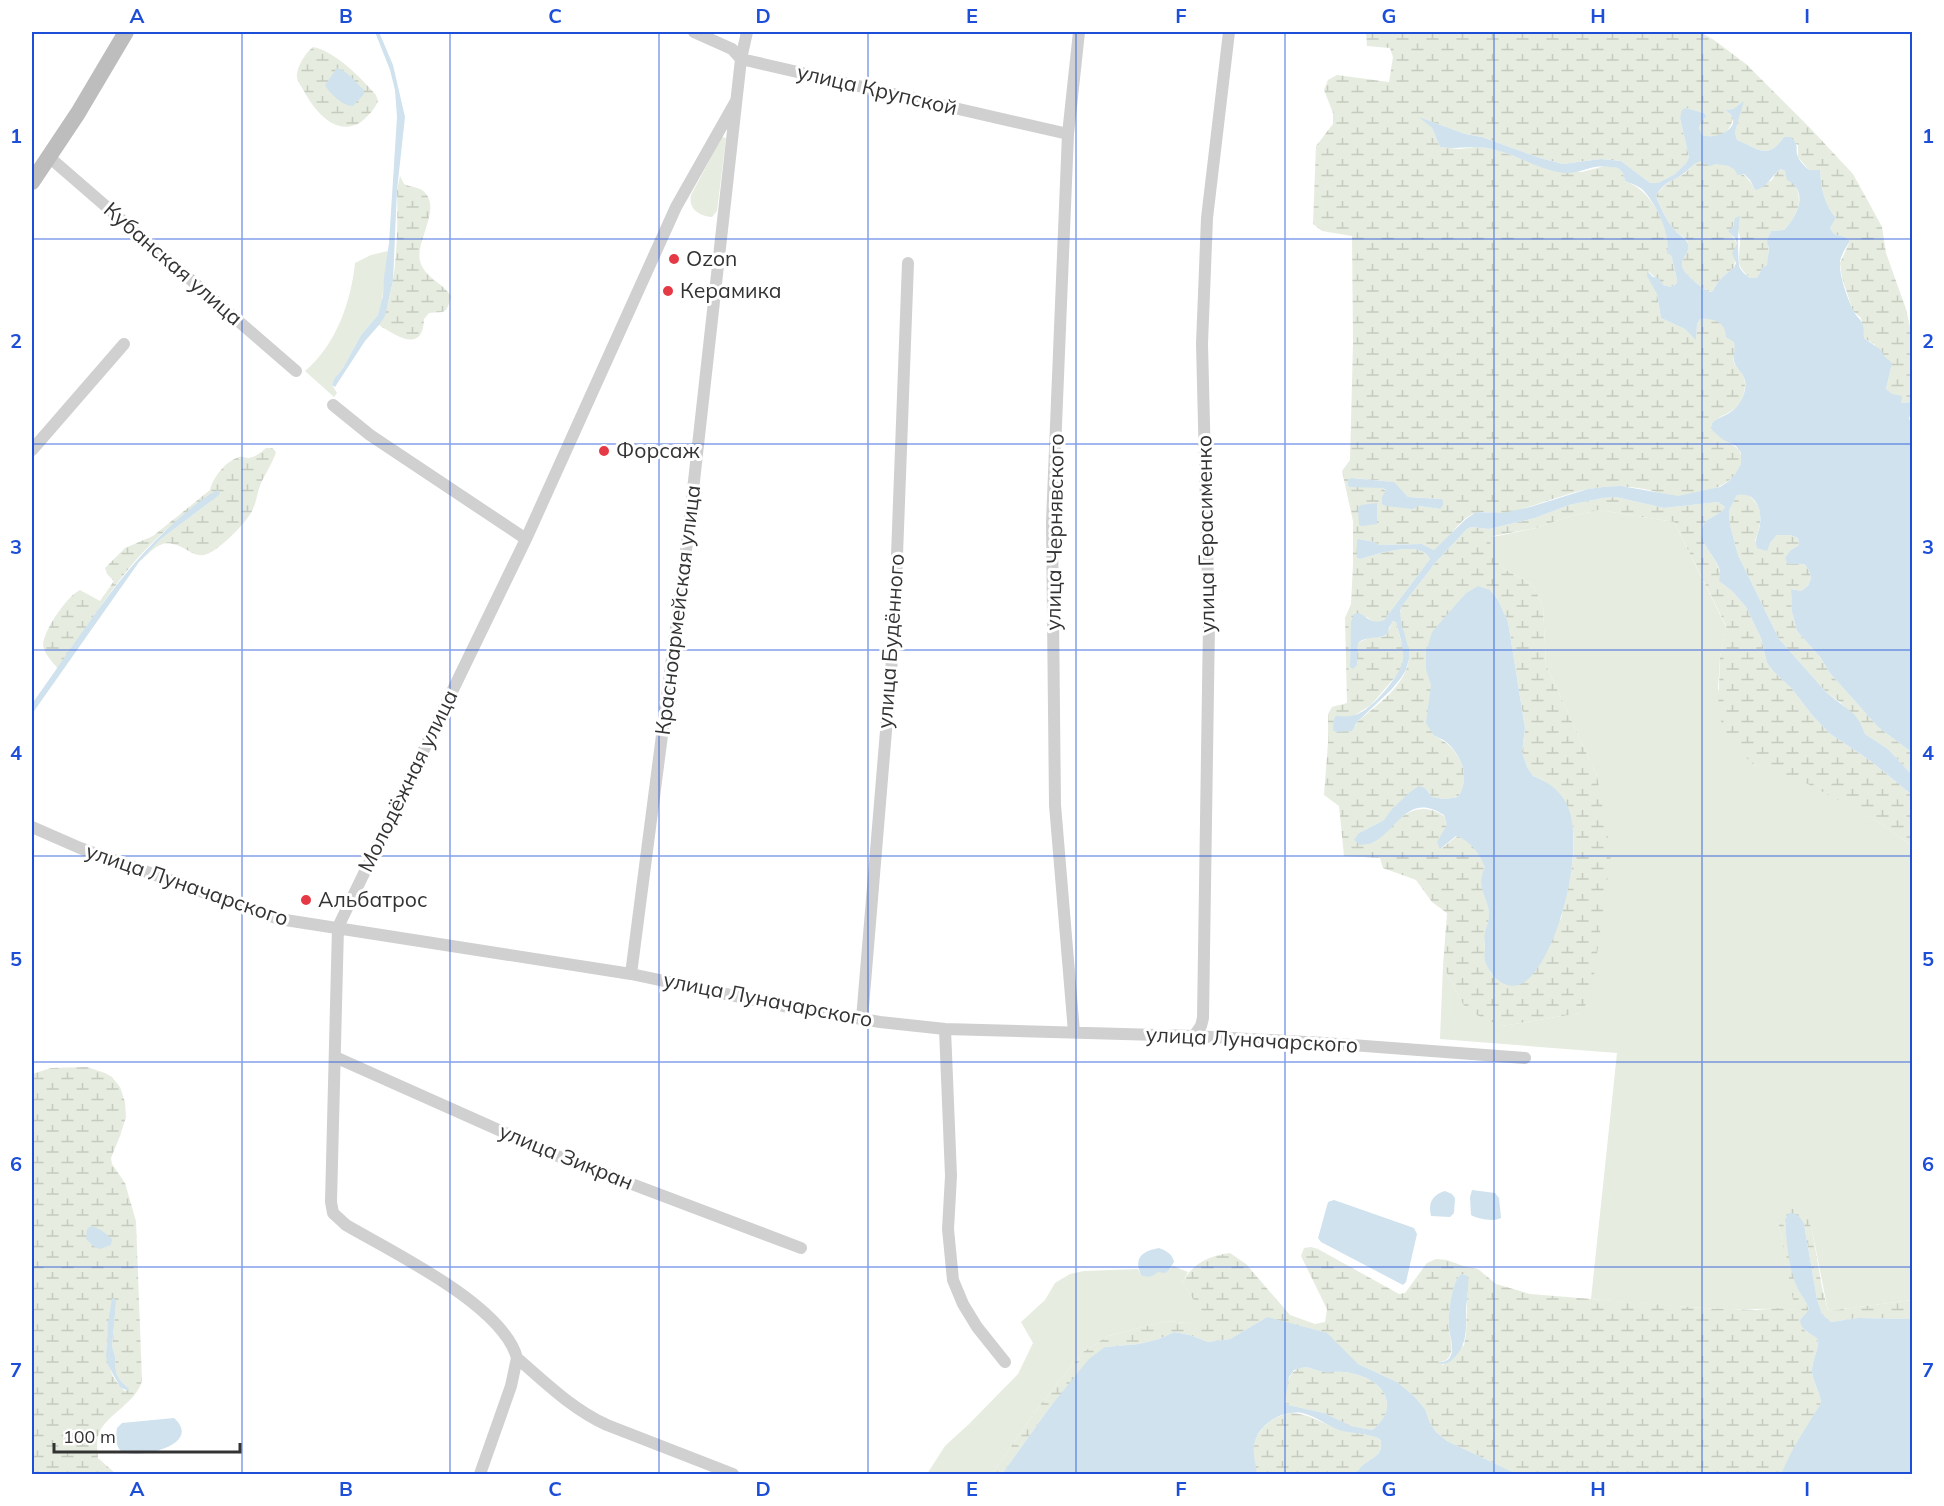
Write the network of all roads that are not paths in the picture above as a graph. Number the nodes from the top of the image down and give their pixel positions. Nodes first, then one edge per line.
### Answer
1 (126, 32) edge
2 (694, 32) edge
3 (747, 32) edge
4 (1079, 32) edge
5 (1229, 32) edge
6 (741, 59) junction
7 (736, 100) junction
8 (1068, 134) junction
9 (49, 158) junction
10 (32, 180) edge
11 (908, 263) dead end
12 (124, 344) dead end
13 (296, 371) dead end
14 (333, 405) dead end
15 (32, 450) edge
16 (526, 539) junction
17 (32, 827) edge
18 (338, 927) junction
19 (631, 974) junction
20 (862, 1019) junction
21 (945, 1029) junction
22 (1074, 1032) junction
23 (1194, 1036) junction
24 (335, 1057) junction
25 (1525, 1058) dead end
26 (801, 1248) dead end
27 (518, 1358) junction
28 (1005, 1362) dead end
29 (480, 1474) edge
30 (734, 1474) edge

1 - 9 main road
2 - 6 street, улица Крупской
3 - 6 street, Красноармейская улица
4 - 8 street, улица Чернявского
5 - 23 street, улица Герасименко
6 - 7 street, Красноармейская улица
6 - 8 street, улица Крупской
7 - 16 street, Молодёжная улица
7 - 19 street, Красноармейская улица
8 - 22 street, улица Чернявского
9 - 10 main road
9 - 13 street, Кубанская улица
11 - 20 street, улица Будённого
12 - 15 street
14 - 16 street
16 - 18 street, Молодёжная улица
17 - 18 street, улица Луначарского
18 - 19 street, улица Луначарского
18 - 24 street, Молодёжная улица
19 - 20 street, улица Луначарского
20 - 21 street, улица Луначарского
21 - 22 street, улица Луначарского
21 - 28 street
22 - 23 street, улица Луначарского
23 - 25 street, улица Луначарского
24 - 26 street, улица Зикран
24 - 27 street, Молодёжная улица
27 - 29 street
27 - 30 street, Молодёжная улица

